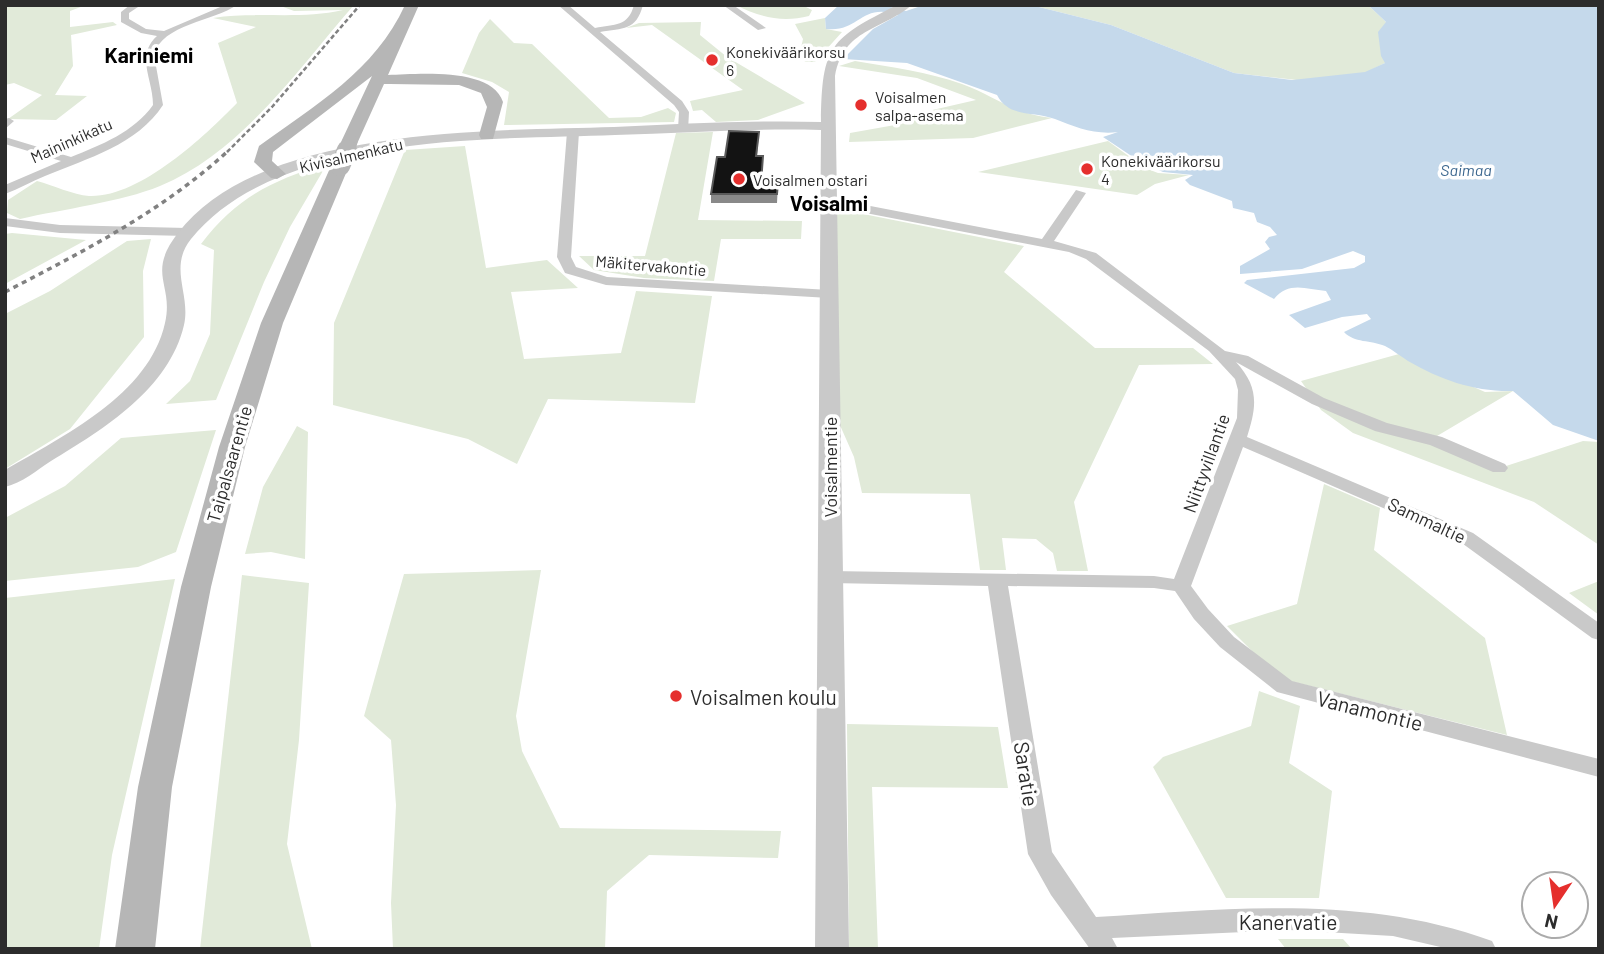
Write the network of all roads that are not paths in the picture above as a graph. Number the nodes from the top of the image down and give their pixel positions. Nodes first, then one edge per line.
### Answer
1 (137, 5) edge
2 (233, 5) edge
3 (412, 5) edge
4 (562, 5) edge
5 (639, 5) edge
6 (727, 5) edge
7 (898, 9) edge
8 (402, 27) junction
9 (761, 28) dead end
10 (593, 31) junction
11 (164, 34) junction
12 (379, 80) junction
13 (827, 126) junction
14 (684, 128) junction
15 (573, 132) junction
16 (487, 135) junction
17 (5, 139) edge
18 (72, 161) junction
19 (277, 174) junction
20 (5, 190) edge
21 (1080, 193) dead end
22 (829, 202) junction
23 (5, 222) edge
24 (187, 232) junction
25 (1046, 243) junction
26 (829, 295) junction
27 (1221, 355) junction
28 (1238, 439) junction
29 (1499, 468) dead end
30 (5, 480) edge
31 (830, 577) junction
32 (997, 580) junction
33 (1181, 586) junction
34 (1599, 633) edge
35 (1599, 768) edge
36 (1098, 938) edge
37 (135, 949) edge
38 (832, 949) edge
39 (1483, 949) edge

1 - 11 street
2 - 11 street
3 - 8 main road, Taipalsaarentie
4 - 10 street
5 - 10 street
6 - 9 street
7 - 13 street, Voisalmentie
8 - 12 main road, Taipalsaarentie
8 - 19 main road
10 - 14 street
11 - 18 street, Maininkikatu
12 - 16 main road
12 - 37 main road, Taipalsaarentie
13 - 14 street, Kivisalmenkatu
13 - 22 street, Voisalmentie
14 - 15 street, Kivisalmenkatu
15 - 16 street, Kivisalmenkatu
15 - 26 street, Mäkitervakontie
16 - 19 street, Kivisalmenkatu
17 - 18 street
18 - 20 street, Maininkikatu
19 - 24 street, Kivisalmenkatu
21 - 25 street
22 - 25 street, Niittyvillantie
22 - 26 street, Voisalmentie
23 - 24 street
24 - 30 street, Kivisalmenkatu
25 - 27 street, Niittyvillantie
26 - 31 street, Voisalmentie
27 - 28 street, Niittyvillantie
27 - 29 street
28 - 33 street, Niittyvillantie
28 - 34 street, Sammaltie
31 - 32 street
31 - 38 street, Voisalmentie
32 - 33 street
32 - 36 street, Saratie
33 - 35 street, Vanamontie
36 - 39 street, Kanervatie

